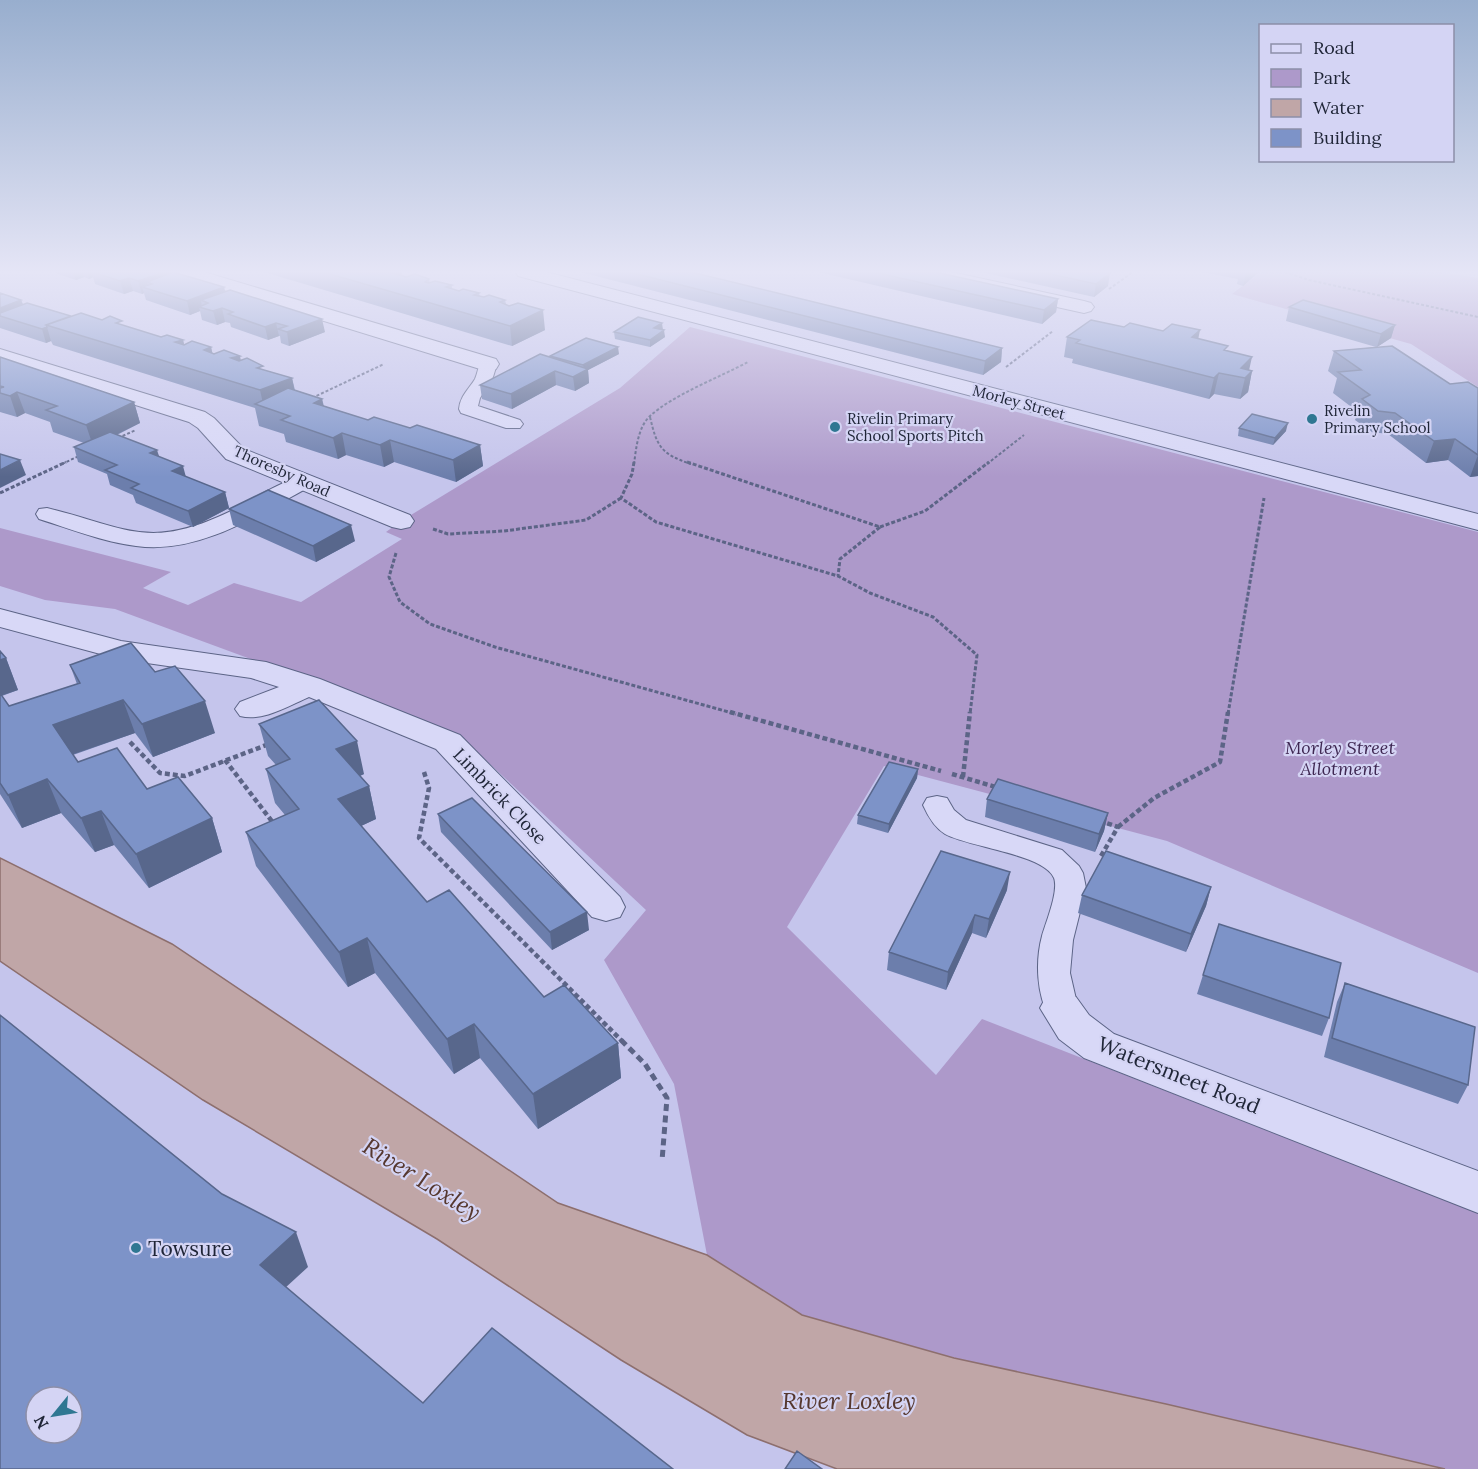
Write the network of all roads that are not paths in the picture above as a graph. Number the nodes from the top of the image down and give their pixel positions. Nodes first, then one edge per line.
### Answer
1 (411, 341) edge
2 (789, 341) edge
3 (0, 354) edge
4 (488, 364) joint
5 (513, 424) dead end
6 (304, 482) junction
7 (47, 514) dead end
8 (400, 521) road end
9 (1478, 522) edge
10 (0, 618) edge
11 (309, 686) junction
12 (251, 709) road end
13 (937, 805) dead end
14 (606, 907) dead end
15 (1061, 1008) joint
16 (1478, 1192) edge

1 - 4 street
2 - 9 street, Morley Street
3 - 6 street, Thoresby Road
4 - 5 lane
6 - 7 lane
6 - 8 street, Thoresby Road
10 - 11 street, Limbrick Close
11 - 12 street
11 - 14 street, Limbrick Close
13 - 15 lane, Watersmeet Road
15 - 16 street, Watersmeet Road

